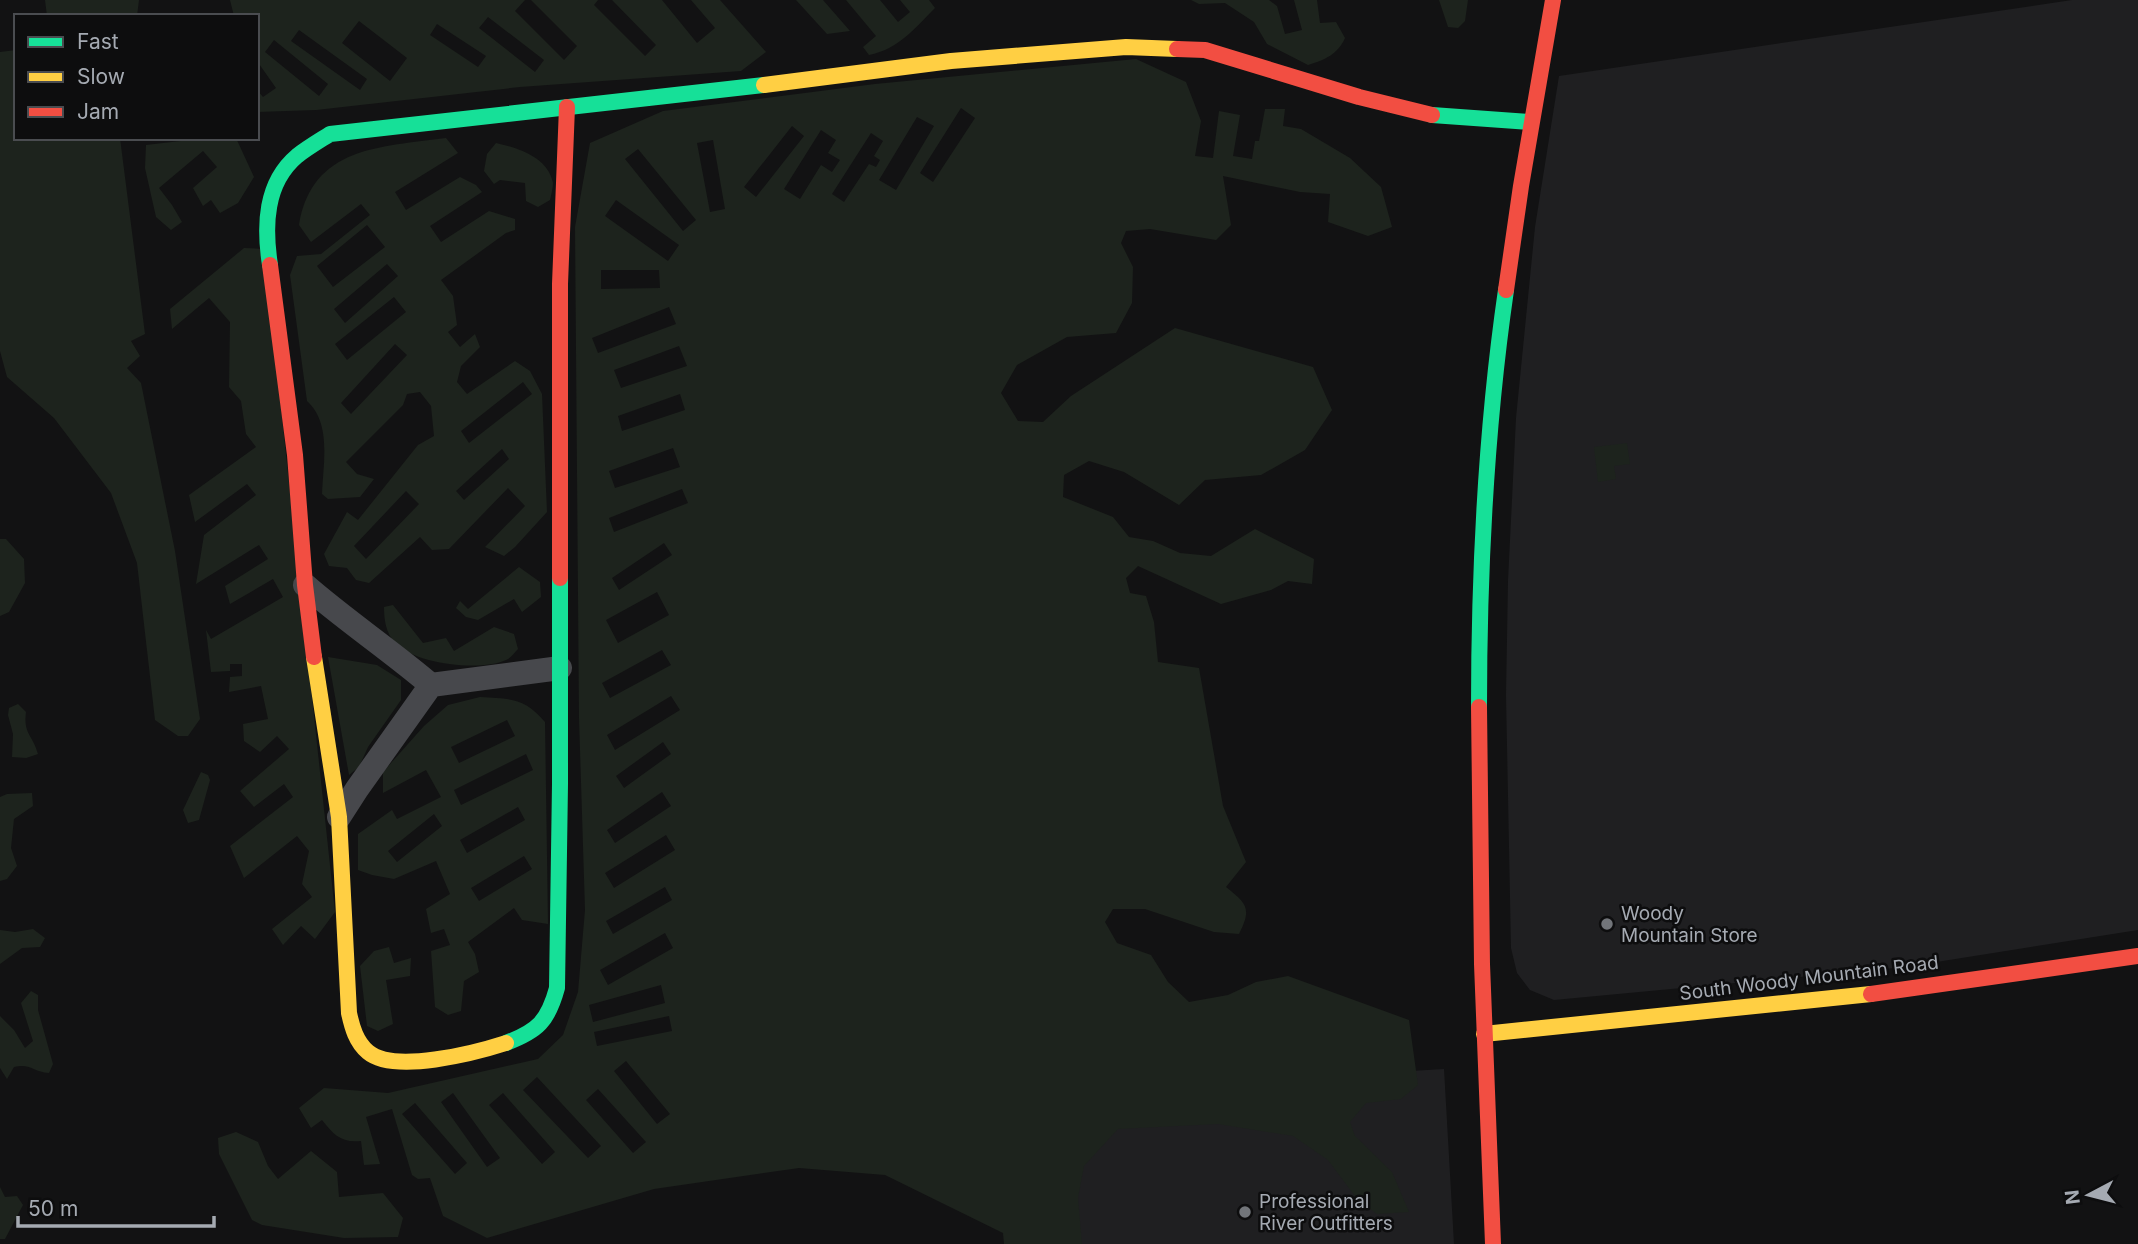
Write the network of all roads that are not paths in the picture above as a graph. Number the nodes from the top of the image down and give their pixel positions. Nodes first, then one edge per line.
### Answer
1 (1553, 0) edge
2 (567, 107) junction
3 (1530, 122) junction
4 (305, 585) junction
5 (560, 668) junction
6 (431, 685) junction
7 (339, 817) junction
8 (2138, 956) edge
9 (1484, 1034) junction
10 (1493, 1244) edge

1 - 3 street
2 - 3 street
2 - 4 street
2 - 5 street
3 - 9 street
4 - 6 street
4 - 7 street
5 - 6 street
5 - 7 street
6 - 7 street
8 - 9 street, South Woody Mountain Road
9 - 10 street

